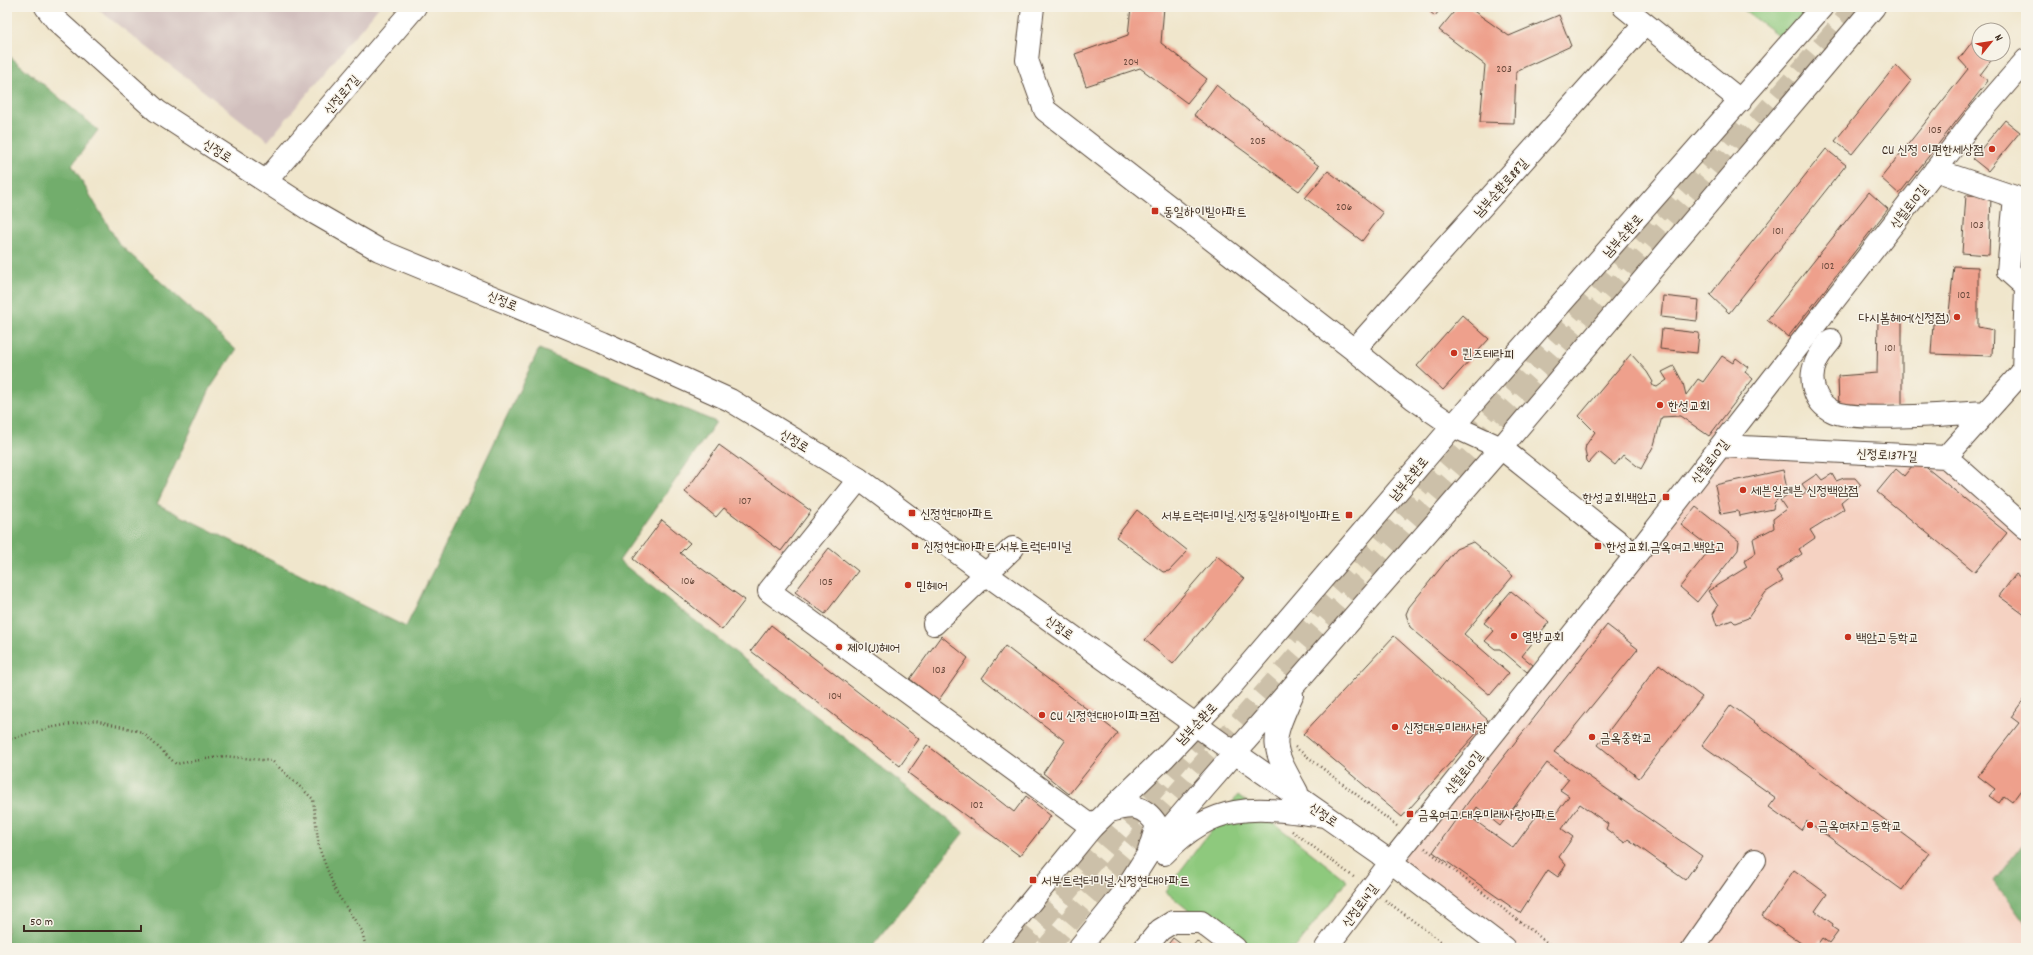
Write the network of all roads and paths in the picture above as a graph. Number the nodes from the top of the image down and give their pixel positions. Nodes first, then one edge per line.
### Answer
1 (46, 7) edge
2 (415, 7) edge
3 (1033, 7) edge
4 (1624, 7) edge
5 (1822, 7) edge
6 (1874, 7) edge
7 (1645, 24) junction
8 (2026, 60) edge
9 (1741, 101) junction
10 (1935, 170) junction
11 (266, 181) junction
12 (2020, 198) edge
13 (2026, 288) edge
14 (1832, 340) dead end
15 (1354, 350) junction
16 (1986, 412) junction
17 (1453, 426) junction
18 (1721, 446) junction
19 (1501, 448) junction
20 (1946, 456) junction
21 (859, 479) junction
22 (2026, 528) edge
23 (1013, 548) dead end
24 (1635, 555) junction
25 (986, 574) junction
26 (934, 624) dead end
27 (1302, 674) junction
28 (1195, 724) junction
29 (7, 740) edge
30 (1235, 753) junction
31 (1299, 797) junction
32 (1327, 816) junction
33 (1100, 820) junction
34 (1288, 829) dead end
35 (1148, 854) junction
36 (1755, 860) dead end
37 (1391, 862) junction
38 (1371, 889) junction
39 (1122, 895) junction
40 (366, 948) edge
41 (993, 948) edge
42 (1079, 948) edge
43 (1145, 948) edge
44 (1235, 948) edge
45 (1326, 948) edge
46 (1450, 948) edge
47 (1504, 948) edge
48 (1692, 948) edge

1 - 11 main road, 신정로
2 - 11 main road, 신정로7길
3 - 15 main road
4 - 7 main road
5 - 9 main road, 남부순환로
6 - 19 main road
7 - 9 main road
7 - 15 main road, 남부순환로88길
8 - 10 main road, 신월로10길
9 - 17 main road, 남부순환로
10 - 12 main road
10 - 18 main road, 신월로10길
11 - 21 main road, 신정로
12 - 13 main road
13 - 16 main road
14 - 16 main road
15 - 17 main road
16 - 20 main road
17 - 19 main road
17 - 28 main road, 남부순환로
18 - 20 main road, 신정로13가길
18 - 24 main road, 신월로10길
19 - 24 main road
19 - 27 main road
20 - 22 main road
21 - 25 main road, 신정로
21 - 33 main road
23 - 25 main road
24 - 37 main road, 신월로10길
25 - 26 main road
25 - 28 main road, 신정로
27 - 30 main road
27 - 31 main road
28 - 30 main road, 신정로
28 - 33 main road, 남부순환로
29 - 40 path
30 - 31 main road, 신정로
30 - 35 main road
31 - 32 main road, 신정로
32 - 37 main road, 신정로
32 - 39 main road
33 - 35 main road
33 - 41 main road, 남부순환로
34 - 38 path
35 - 39 main road
36 - 48 main road
37 - 38 main road, 신정로14길
37 - 47 main road, 신정로
38 - 45 main road, 신정로14길
38 - 46 path
39 - 42 main road
43 - 44 main road

